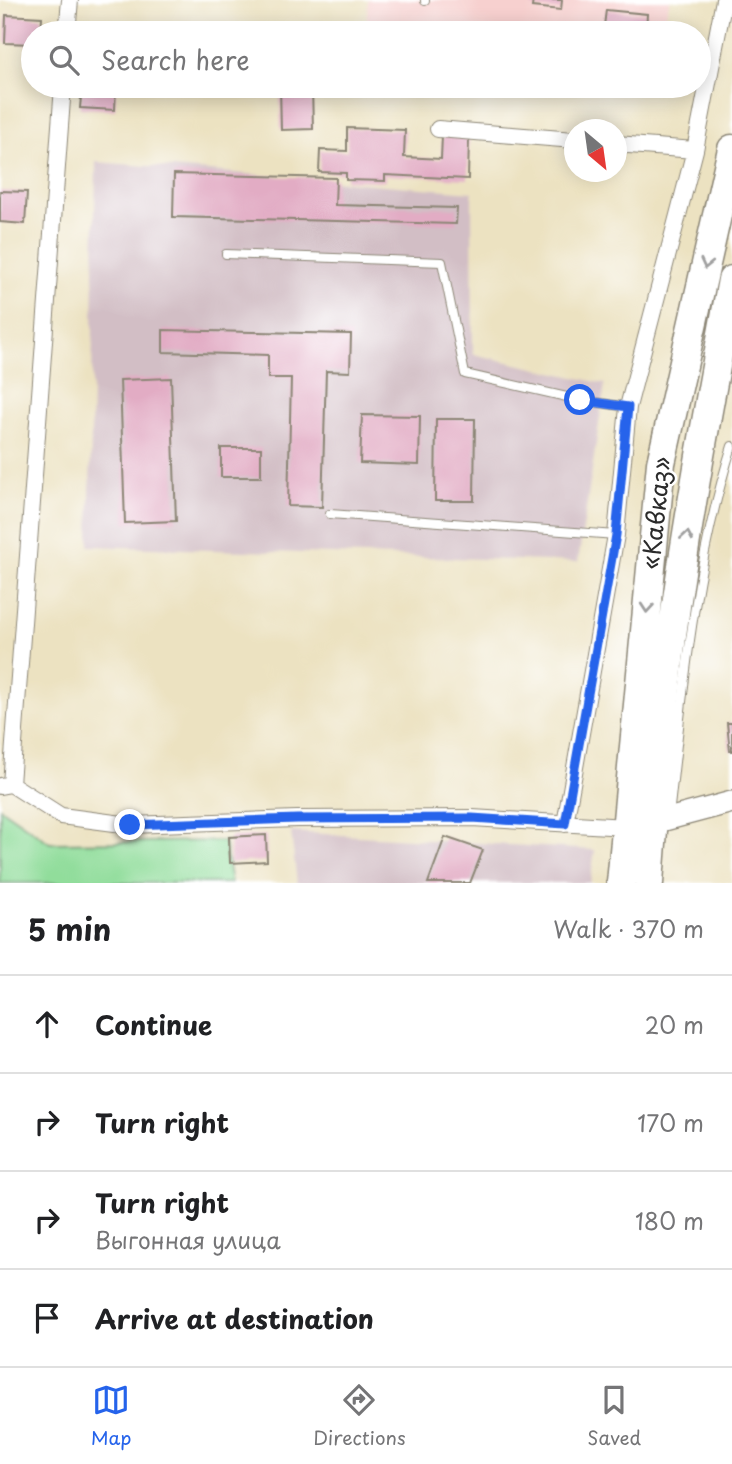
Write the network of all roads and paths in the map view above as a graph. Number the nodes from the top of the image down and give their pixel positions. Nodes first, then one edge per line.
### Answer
1 (70, 0) edge
2 (724, 0) edge
3 (68, 21) edge
4 (711, 67) edge
5 (63, 98) edge
6 (705, 98) edge
7 (438, 129) dead end
8 (564, 140) edge
9 (627, 145) edge
10 (732, 149) edge
11 (695, 150) junction
12 (226, 254) dead end
13 (732, 280) edge
14 (628, 407) junction
15 (732, 446) edge
16 (330, 514) dead end
17 (616, 535) junction
18 (5, 785) edge
19 (730, 805) edge
20 (649, 823) junction
21 (565, 824) junction
22 (621, 883) edge
23 (649, 883) edge

1 - 3 street
2 - 4 street
5 - 18 street
6 - 11 street
7 - 8 street
9 - 11 street
10 -> 20 highway, «Кавказ»
11 - 14 street
12 - 14 lane
20 -> 13 highway, «Кавказ»
14 - 17 street
15 - 20 lane
16 - 17 lane
17 - 21 street
18 - 21 street
19 - 20 street
20 - 21 street
20 - 22 highway, «Кавказ»
20 - 23 highway, «Кавказ»

